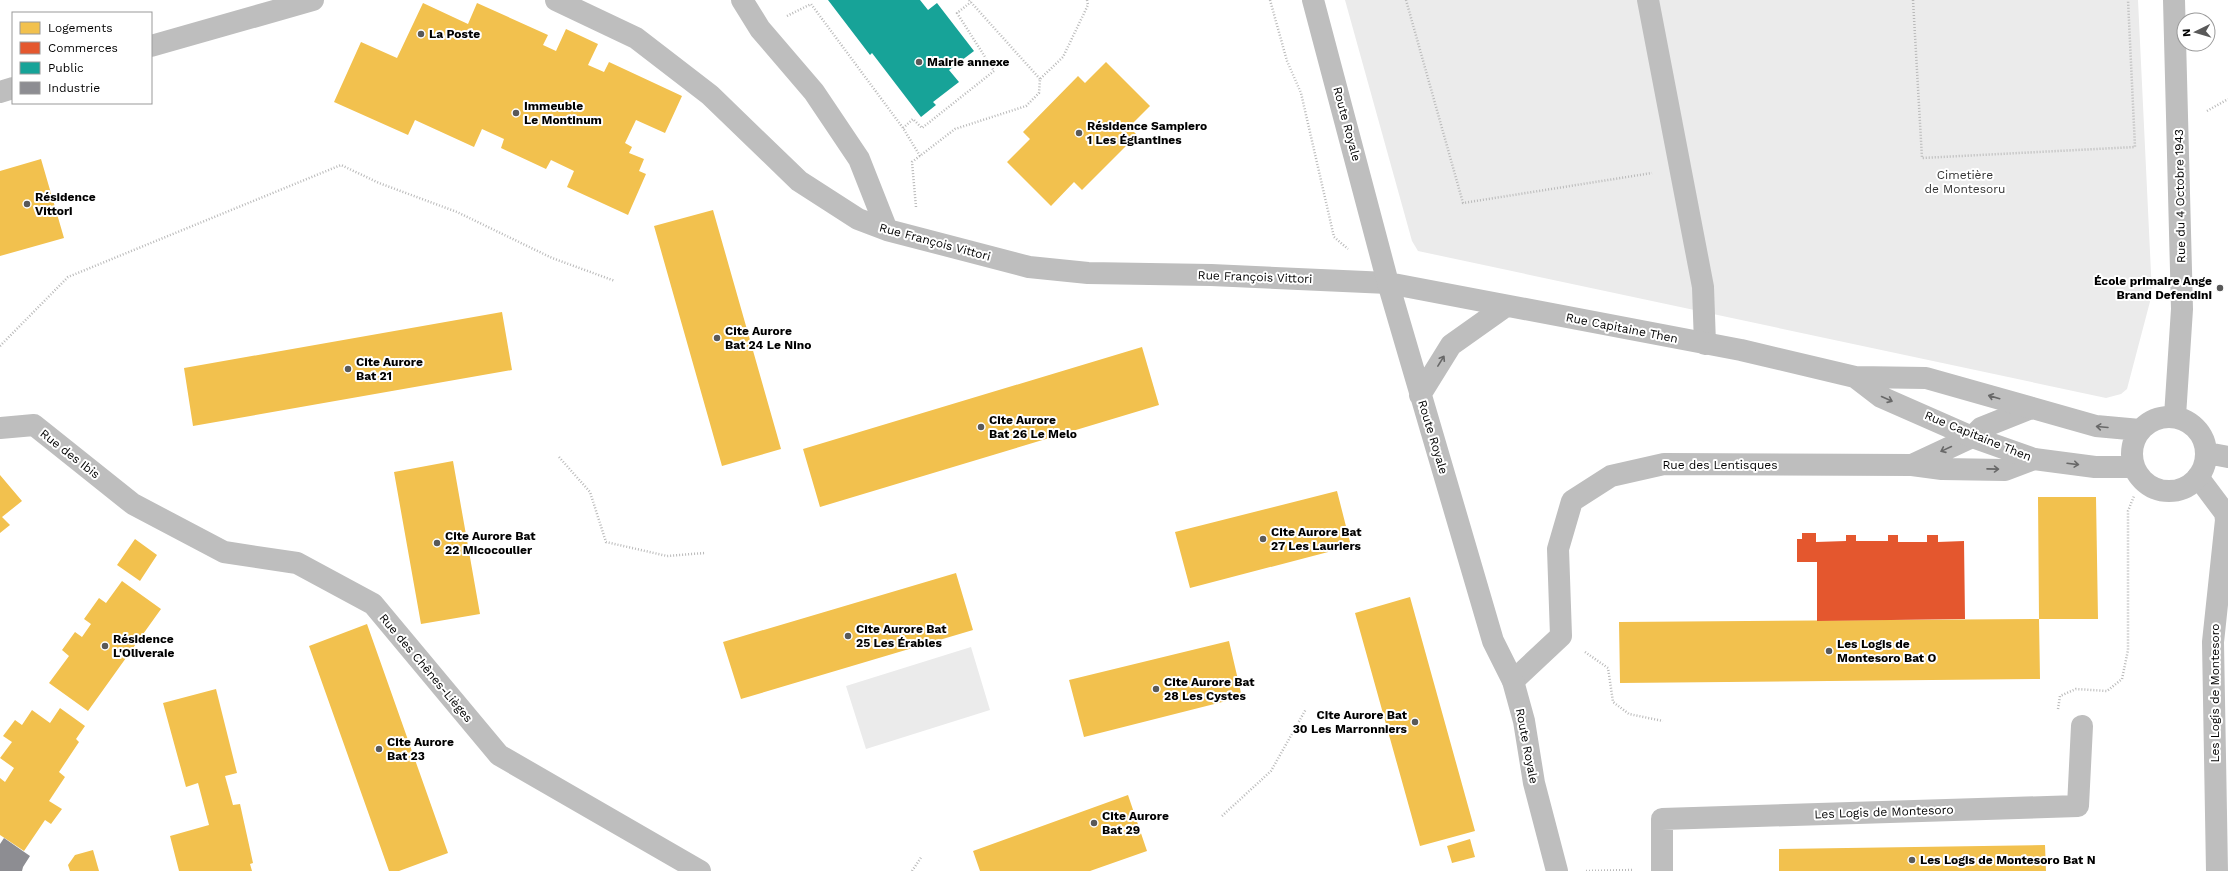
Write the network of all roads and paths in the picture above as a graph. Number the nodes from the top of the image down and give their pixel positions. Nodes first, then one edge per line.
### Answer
1 (313, 0) edge
2 (556, 0) edge
3 (742, 0) edge
4 (1087, 0) edge
5 (1270, 0) edge
6 (1313, 0) edge
7 (1406, 0) edge
8 (1648, 0) edge
9 (1913, 0) edge
10 (2128, 0) edge
11 (2174, 0) edge
12 (970, 1) edge
13 (760, 29) junction
14 (152, 46) edge
15 (1040, 79) junction
16 (12, 88) edge
17 (0, 92) edge
18 (903, 128) junction
19 (920, 156) junction
20 (1680, 169) junction
21 (887, 230) junction
22 (919, 238) junction
23 (1352, 252) dead end
24 (615, 281) dead end
25 (1388, 283) junction
26 (1506, 306) junction
27 (1705, 344) junction
28 (0, 346) edge
29 (1855, 377) junction
30 (1420, 395) junction
31 (2031, 408) junction
32 (2175, 416) junction
33 (0, 428) edge
34 (2140, 430) junction
35 (1972, 437) junction
36 (2207, 453) junction
37 (559, 457) dead end
38 (2228, 457) edge
39 (2034, 459) junction
40 (1912, 465) junction
41 (2137, 472) junction
42 (2198, 477) junction
43 (133, 504) joint
44 (705, 553) dead end
45 (1608, 668) dead end
46 (1513, 681) junction
47 (1306, 709) dead end
48 (2058, 710) dead end
49 (1663, 721) dead end
50 (2082, 726) dead end
51 (1222, 816) dead end
52 (922, 856) dead end
53 (1553, 870) edge
54 (700, 871) edge
55 (912, 871) edge
56 (1582, 871) edge
57 (1662, 871) edge
58 (2217, 871) edge

1 - 14 street
2 - 21 street, Rue François Vittori
3 - 13 street
4 - 15 path
5 - 23 path
6 - 25 street, Route Royale
7 - 20 path
8 - 20 street
9 - 10 path
11 - 32 street, Rue du 4 Octobre 1943
12 - 15 path
12 - 18 path
13 - 18 path
13 - 21 street
15 - 19 path
16 - 17 street
18 - 19 path
19 - 22 path
20 - 27 street
21 - 22 street, Rue François Vittori
22 - 25 street, Rue François Vittori
24 - 28 path
25 - 26 street, Rue Capitaine Then
25 - 30 street, Route Royale
26 - 27 street, Rue Capitaine Then
30 -> 26 street
27 - 29 street, Rue Capitaine Then
31 -> 29 street, Rue Capitaine Then
29 -> 35 street, Rue Capitaine Then
30 - 46 street, Route Royale
34 -> 31 street, Rue Capitaine Then
31 - 35 street, Rue des Lentisques
32 - 34 street
32 - 36 street
33 - 43 street, Rue des Ibis
34 - 41 street
35 - 39 street, Rue Capitaine Then
35 -> 40 street, Rue des Lentisques
36 - 38 street
36 - 42 street
37 - 44 path
40 -> 39 street, Rue des Lentisques
39 -> 41 street, Rue Capitaine Then
40 - 46 street, Rue des Lentisques
41 - 42 street
41 - 48 path
42 - 58 street, Les Logis de Montesoro
43 - 54 street, Rue des Chênes-Lièges
45 - 49 path
46 - 53 street, Route Royale
47 - 51 path
50 - 57 street, Les Logis de Montesoro
52 - 55 path
56 - 57 path

